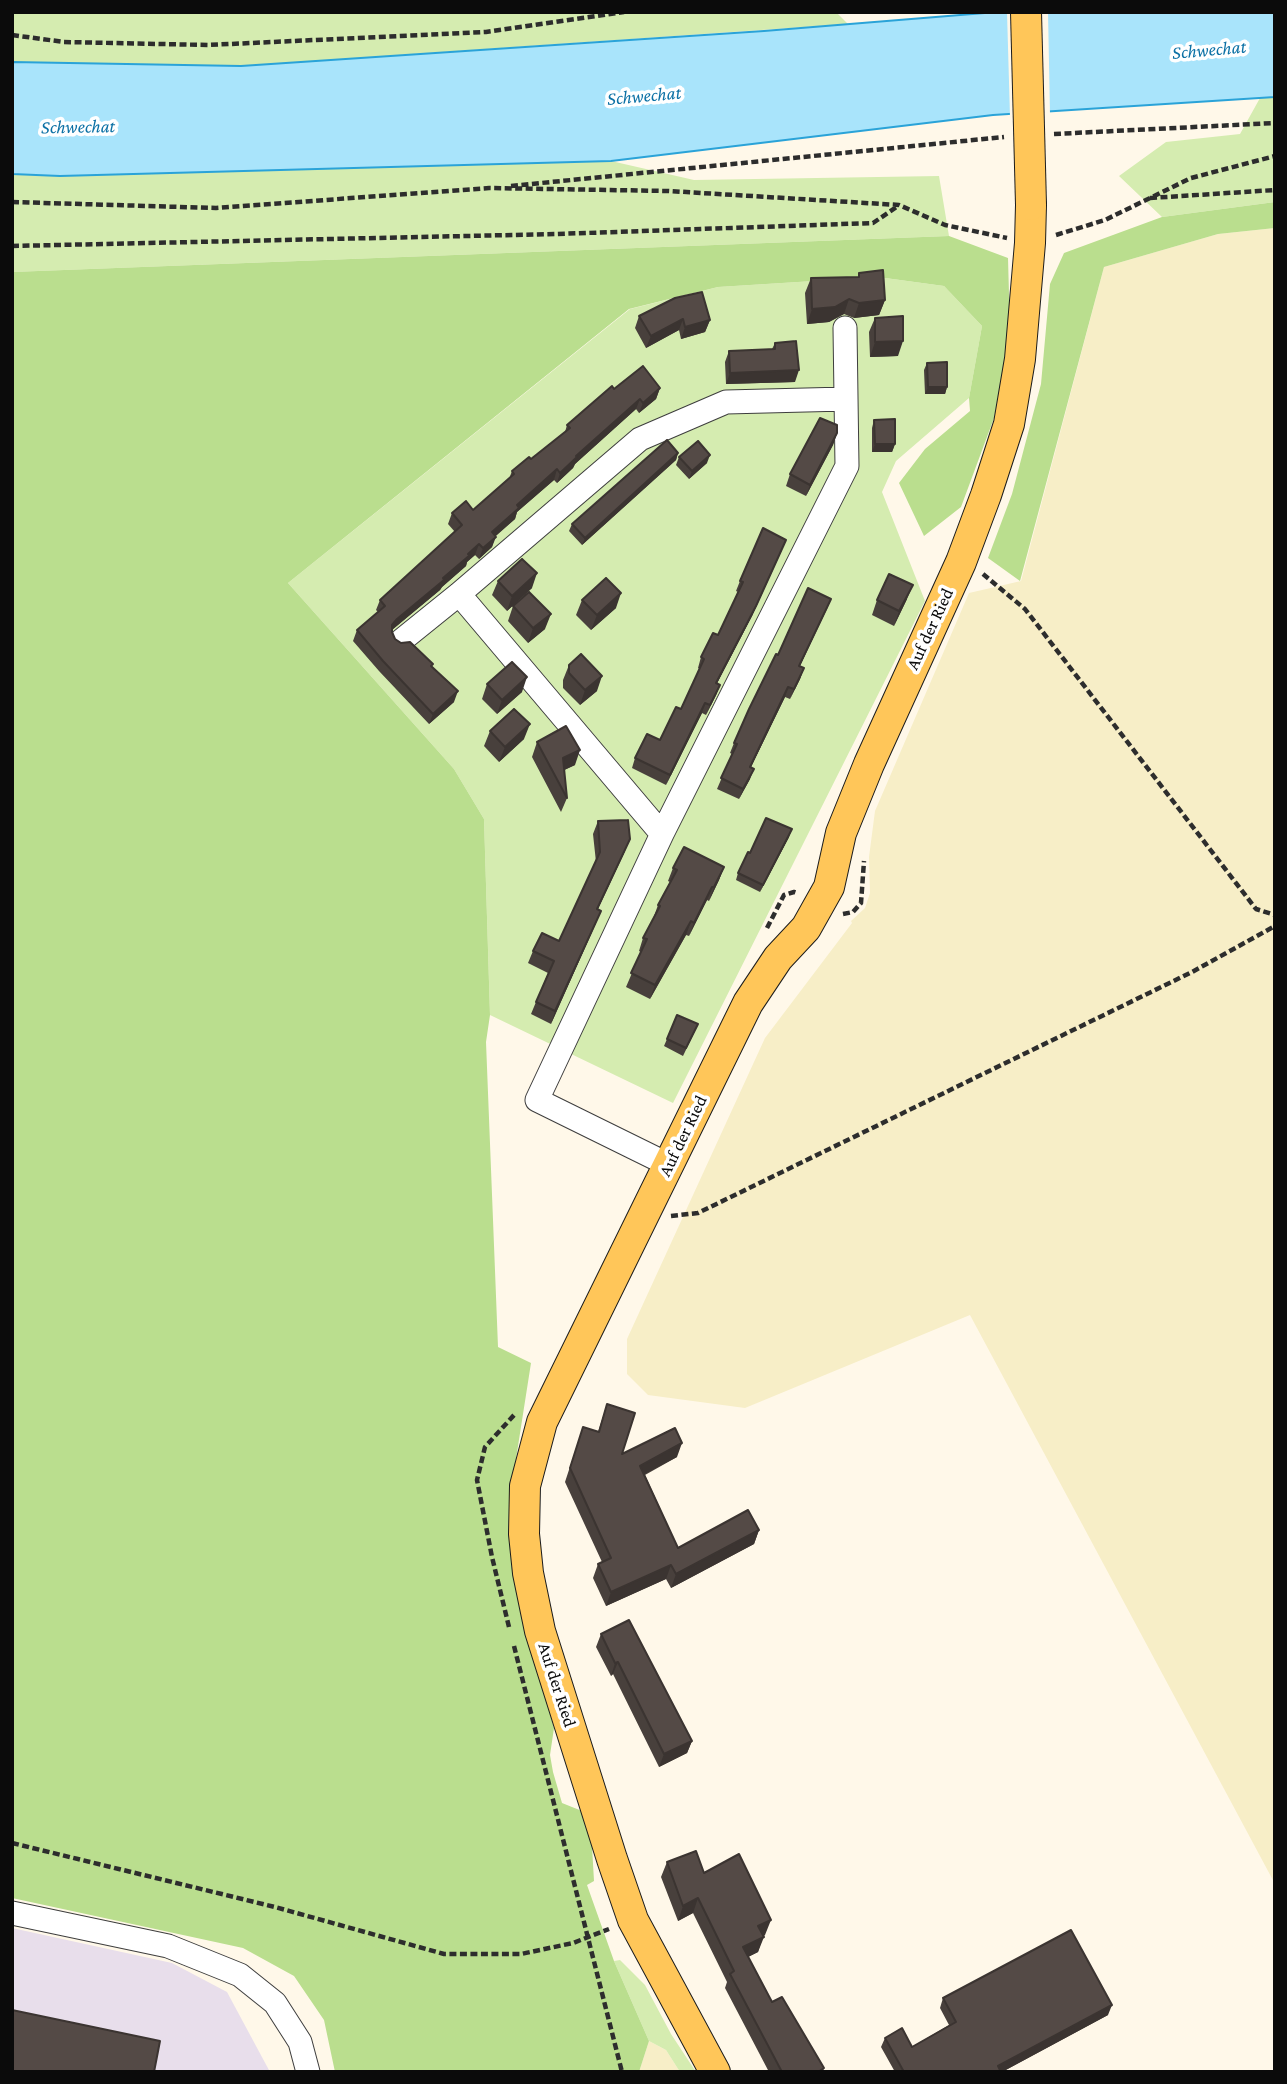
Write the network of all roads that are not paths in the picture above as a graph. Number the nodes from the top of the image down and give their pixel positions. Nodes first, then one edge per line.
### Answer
1 (1026, 12) edge
2 (845, 328) dead end
3 (846, 400) junction
4 (459, 594) junction
5 (402, 640) edge
6 (662, 834) junction
7 (669, 1166) junction
8 (12, 1913) edge
9 (307, 2072) edge
10 (715, 2072) edge

1 - 7 main road, Auf der Ried, bridge
2 - 3 street
3 - 4 street
3 - 6 street
4 - 5 street
4 - 6 street
6 - 7 street
7 - 10 main road, Auf der Ried
8 - 9 street

